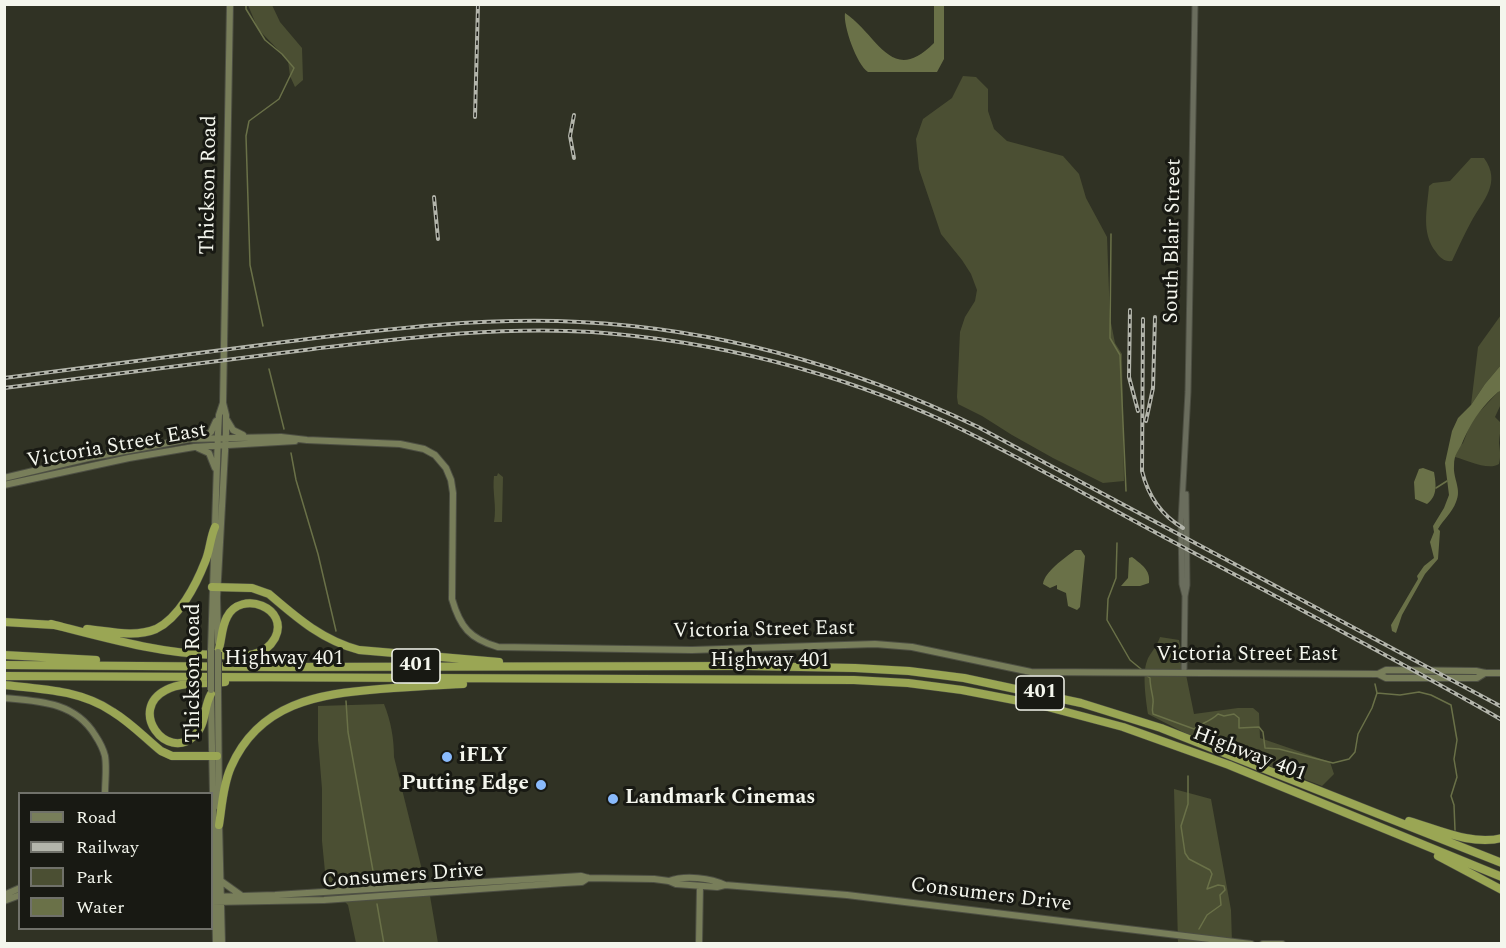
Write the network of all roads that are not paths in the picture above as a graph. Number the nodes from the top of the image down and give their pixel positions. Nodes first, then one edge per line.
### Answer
1 (230, 4) edge
2 (1195, 4) edge
3 (222, 415) junction
4 (249, 437) junction
5 (199, 439) junction
6 (307, 440) junction
7 (217, 442) junction
8 (225, 442) junction
9 (245, 444) junction
10 (145, 447) junction
11 (194, 447) junction
12 (117, 461) junction
13 (224, 470) junction
14 (216, 472) junction
15 (4, 478) edge
16 (4, 485) edge
17 (215, 527) junction
18 (215, 586) junction
19 (4, 622) edge
20 (51, 624) junction
21 (214, 651) junction
22 (4, 655) edge
23 (4, 665) edge
24 (169, 665) junction
25 (557, 666) junction
26 (1184, 672) junction
27 (1502, 673) edge
28 (4, 676) edge
29 (256, 678) junction
30 (533, 679) junction
31 (4, 685) edge
32 (213, 692) junction
33 (4, 698) edge
34 (215, 756) junction
35 (105, 792) edge
36 (1373, 811) junction
37 (219, 825) junction
38 (1396, 834) junction
39 (1502, 838) edge
40 (1502, 863) edge
41 (213, 876) edge
42 (1502, 877) edge
43 (588, 878) junction
44 (221, 881) junction
45 (669, 881) junction
46 (726, 885) junction
47 (699, 886) junction
48 (18, 889) edge
49 (1502, 890) edge
50 (4, 895) edge
51 (242, 896) junction
52 (216, 902) edge
53 (237, 902) junction
54 (222, 918) junction
55 (216, 944) edge
56 (222, 944) edge
57 (699, 944) edge
58 (1251, 944) edge
59 (1263, 944) edge
60 (1282, 944) edge

1 - 3 main road, Thickson Road
2 - 26 street, South Blair Street
3 - 4 main road
3 - 5 main road
3 - 7 main road, Thickson Road
3 - 8 main road, Thickson Road
4 - 6 main road, Victoria Street East
4 - 8 main road, Victoria Street East
5 - 7 main road, Victoria Street East
5 - 10 main road, Victoria Street East
6 - 9 main road, Victoria Street East
6 - 26 main road, Victoria Street East
7 - 8 main road, Victoria Street East
7 - 11 main road, Victoria Street East
7 - 14 main road, Thickson Road
8 - 9 main road, Victoria Street East
8 - 13 main road, Thickson Road
9 - 13 main road
10 - 12 main road
10 - 15 main road, Victoria Street East
11 - 12 main road, Victoria Street East
11 - 14 main road
12 - 16 main road, Victoria Street East
13 - 18 main road, Thickson Road
14 - 17 main road, Thickson Road
17 - 18 main road, Thickson Road
17 - 20 highway
18 - 21 main road, Thickson Road
18 - 25 highway
19 - 20 highway
20 - 21 highway
21 - 32 main road, Thickson Road, bridge
22 - 24 highway
23 - 24 highway, Highway 401 / 401
24 - 25 highway, Highway 401 / 401
25 - 36 highway, Highway 401 / 401
26 - 27 main road, Victoria Street East
28 - 29 highway, Highway 401 / 401
29 - 30 highway, Highway 401 / 401
29 - 32 highway
30 - 37 highway
30 - 38 highway, Highway 401 / 401
31 - 34 highway
32 - 34 main road, Thickson Road
33 - 35 main road
34 - 37 main road, Thickson Road
34 - 41 main road, Thickson Road
36 - 39 highway
36 - 40 highway, Highway 401 / 401
37 - 44 main road, Thickson Road
38 - 42 highway, Highway 401 / 401
38 - 49 highway
41 - 52 main road, Thickson Road
43 - 45 main road, Consumers Drive
43 - 51 main road, Consumers Drive
43 - 53 main road, Consumers Drive
44 - 51 main road
44 - 52 main road, Thickson Road
45 - 46 main road, Consumers Drive
45 - 47 main road, Consumers Drive
46 - 47 main road, Consumers Drive
46 - 58 main road, Consumers Drive
47 - 57 main road
48 - 50 main road
51 - 52 main road, Consumers Drive
52 - 53 main road, Consumers Drive
52 - 54 main road, Thickson Road
52 - 55 main road, Thickson Road
53 - 54 main road
54 - 56 main road, Thickson Road
59 - 60 main road

